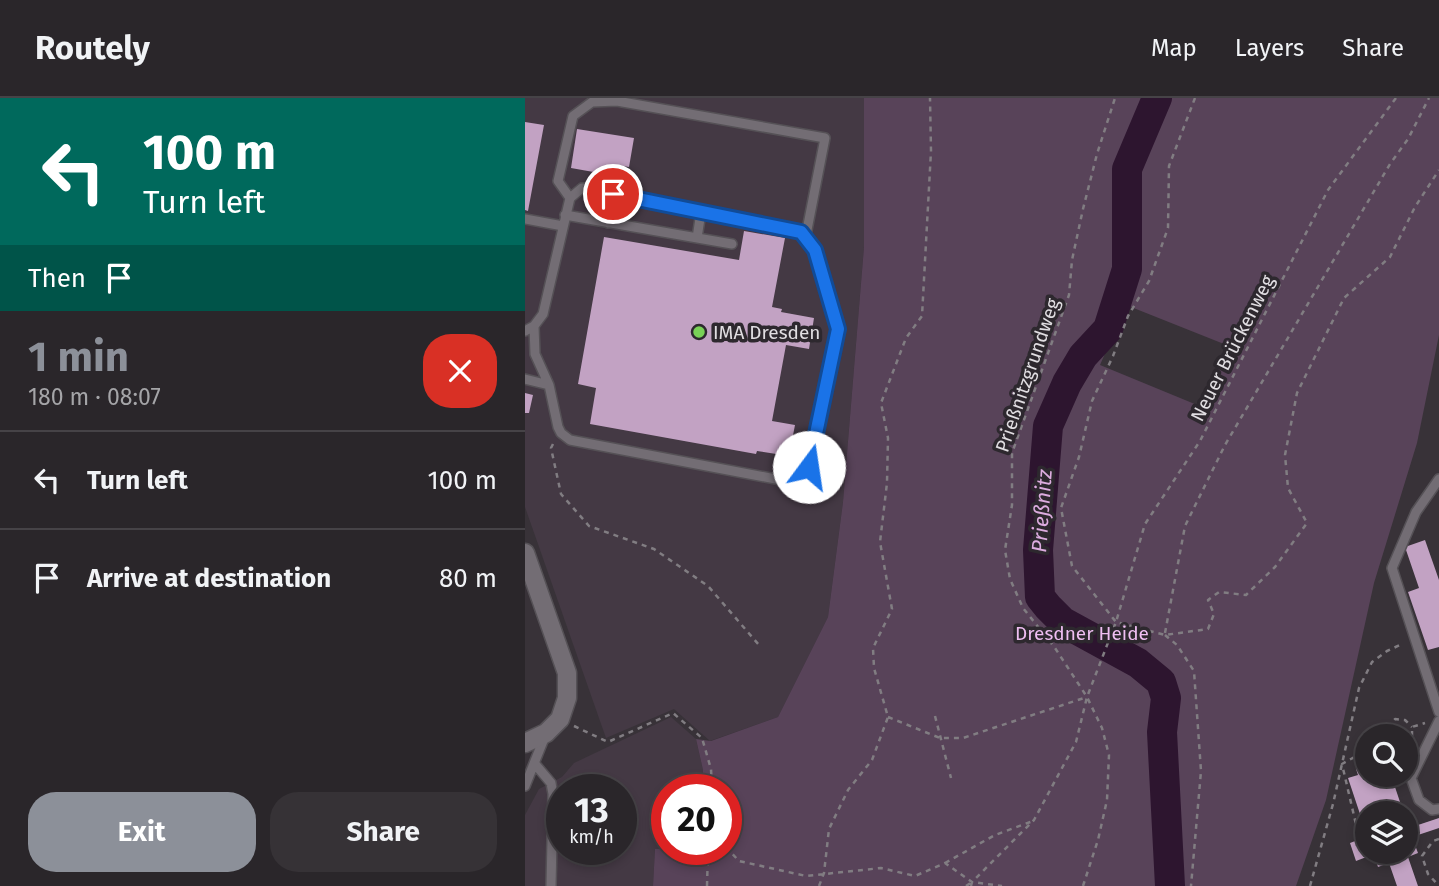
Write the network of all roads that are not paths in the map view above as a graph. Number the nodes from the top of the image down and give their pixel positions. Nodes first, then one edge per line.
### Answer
1 (613, 194) junction
2 (570, 198) junction
3 (701, 212) junction
4 (565, 215) junction
5 (525, 219) edge
6 (608, 223) junction
7 (563, 226) junction
8 (806, 235) junction
9 (697, 238) junction
10 (732, 244) dead end
11 (534, 326) junction
12 (525, 331) edge
13 (530, 343) edge
14 (525, 379) edge
15 (549, 385) junction
16 (1439, 479) edge
17 (525, 553) edge
18 (1439, 712) edge
19 (1435, 721) edge
20 (546, 733) junction
21 (525, 743) edge
22 (535, 764) junction
23 (525, 786) edge
24 (1439, 809) edge
25 (551, 886) edge

1 - 2 lane
1 - 3 lane
1 - 6 lane
2 - 4 lane
2 - 8 lane
3 - 8 lane
3 - 9 lane
4 - 6 lane
4 - 7 lane
5 - 7 lane
6 - 9 lane
7 - 11 lane
8 - 15 lane
9 - 10 lane
11 - 12 lane
11 - 13 lane
13 - 15 lane
14 - 15 lane
16 - 18 lane
17 - 20 street
19 - 24 lane
20 - 21 street
20 - 22 lane
22 - 23 lane
22 - 25 lane

